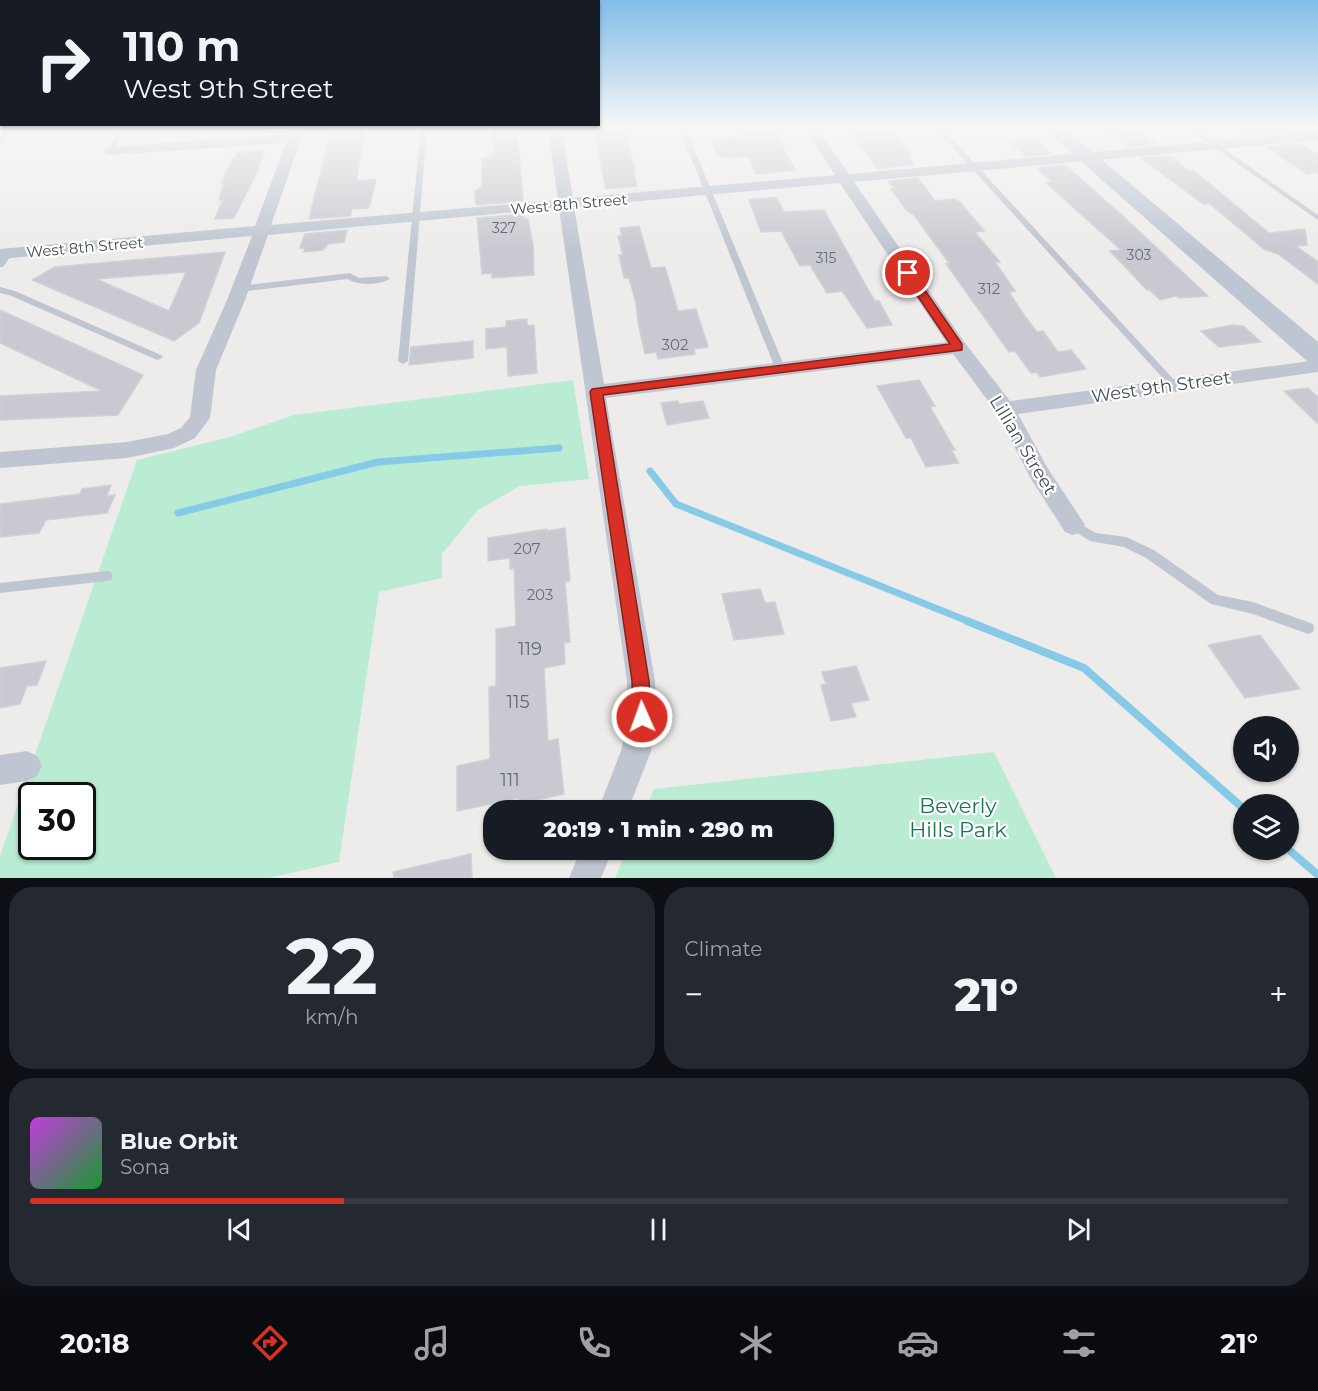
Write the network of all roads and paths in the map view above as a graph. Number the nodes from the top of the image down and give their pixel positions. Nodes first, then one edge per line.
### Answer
1 (284, 168) edge
2 (420, 168) edge
3 (560, 168) edge
4 (698, 168) edge
5 (837, 168) edge
6 (975, 168) joint
7 (1099, 168) edge
8 (1125, 168) edge
9 (1247, 168) edge
10 (845, 180) junction
11 (708, 192) junction
12 (566, 204) junction
13 (416, 218) junction
14 (1318, 218) edge
15 (260, 232) junction
16 (3, 257) edge
17 (386, 279) dead end
18 (240, 289) junction
19 (0, 290) edge
20 (1318, 330) edge
21 (958, 347) junction
22 (1318, 356) edge
23 (158, 357) dead end
24 (403, 362) dead end
25 (1318, 366) edge
26 (780, 368) junction
27 (1174, 385) junction
28 (596, 392) junction
29 (1005, 410) junction
30 (0, 460) edge
31 (1073, 525) joint
32 (107, 576) dead end
33 (0, 588) edge
34 (1308, 628) dead end
35 (617, 800) edge
36 (592, 860) edge
37 (585, 878) edge

1 - 15 street
2 - 13 lane
3 - 12 street
4 - 11 lane
5 - 10 street, Lillian Street
6 - 10 street, West 8th Street
6 - 27 lane
7 - 22 main road
8 - 20 main road
9 - 14 lane
10 - 11 street, West 8th Street
10 - 21 street, Lillian Street
11 - 12 street, West 8th Street
11 - 26 lane
12 - 13 street, West 8th Street
12 - 28 street
13 - 15 street, West 8th Street
13 - 24 lane
15 - 16 street, West 8th Street
15 - 18 street
17 - 18 lane
18 - 30 street
19 - 23 lane
21 - 26 street
21 - 29 street, Lillian Street
25 - 27 street, West 9th Street
26 - 28 street
27 - 29 street, West 9th Street
28 - 35 street
29 - 31 street, Lillian Street
31 - 34 lane
32 - 33 lane
36 - 37 street

